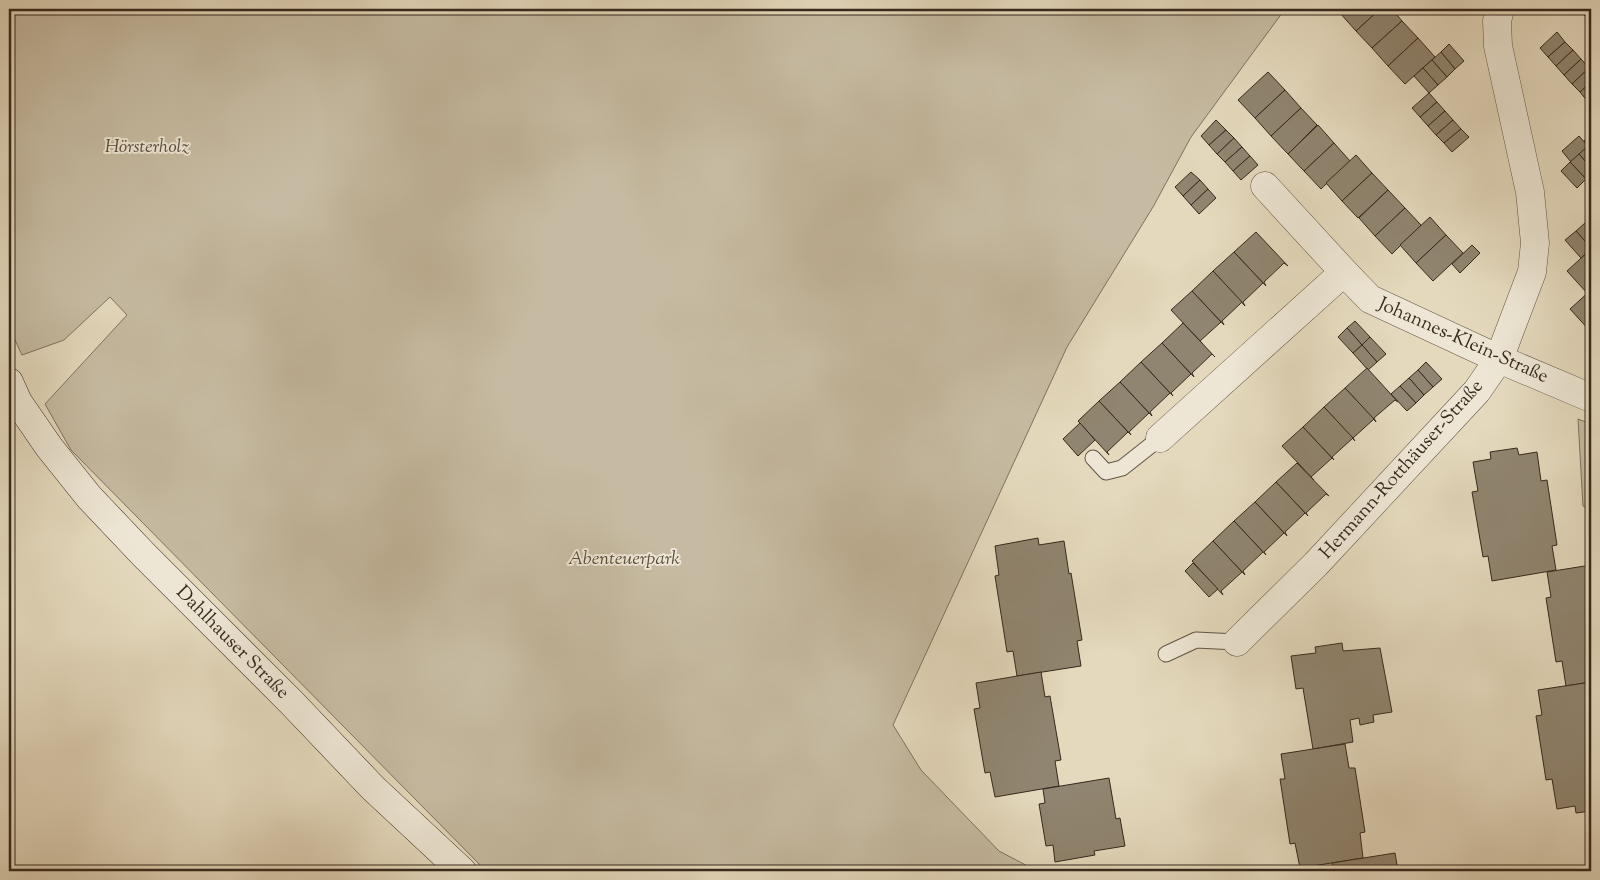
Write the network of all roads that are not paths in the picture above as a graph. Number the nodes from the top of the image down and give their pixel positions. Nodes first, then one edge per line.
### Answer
1 (1500, 9) edge
2 (1266, 186) dead end
3 (1344, 272) junction
4 (1499, 359) junction
5 (12, 397) edge
6 (1591, 398) edge
7 (1160, 438) joint
8 (1093, 458) dead end
9 (1237, 642) joint
10 (1166, 654) dead end
11 (462, 871) edge

1 - 4 street, Hermann-Rotthäuser-Straße
2 - 3 street, Johannes-Klein-Straße
3 - 4 street, Johannes-Klein-Straße
3 - 7 street
4 - 6 street, Johannes-Klein-Straße
4 - 9 street, Hermann-Rotthäuser-Straße
5 - 11 street, Dahlhauser Straße
7 - 8 lane
9 - 10 lane

